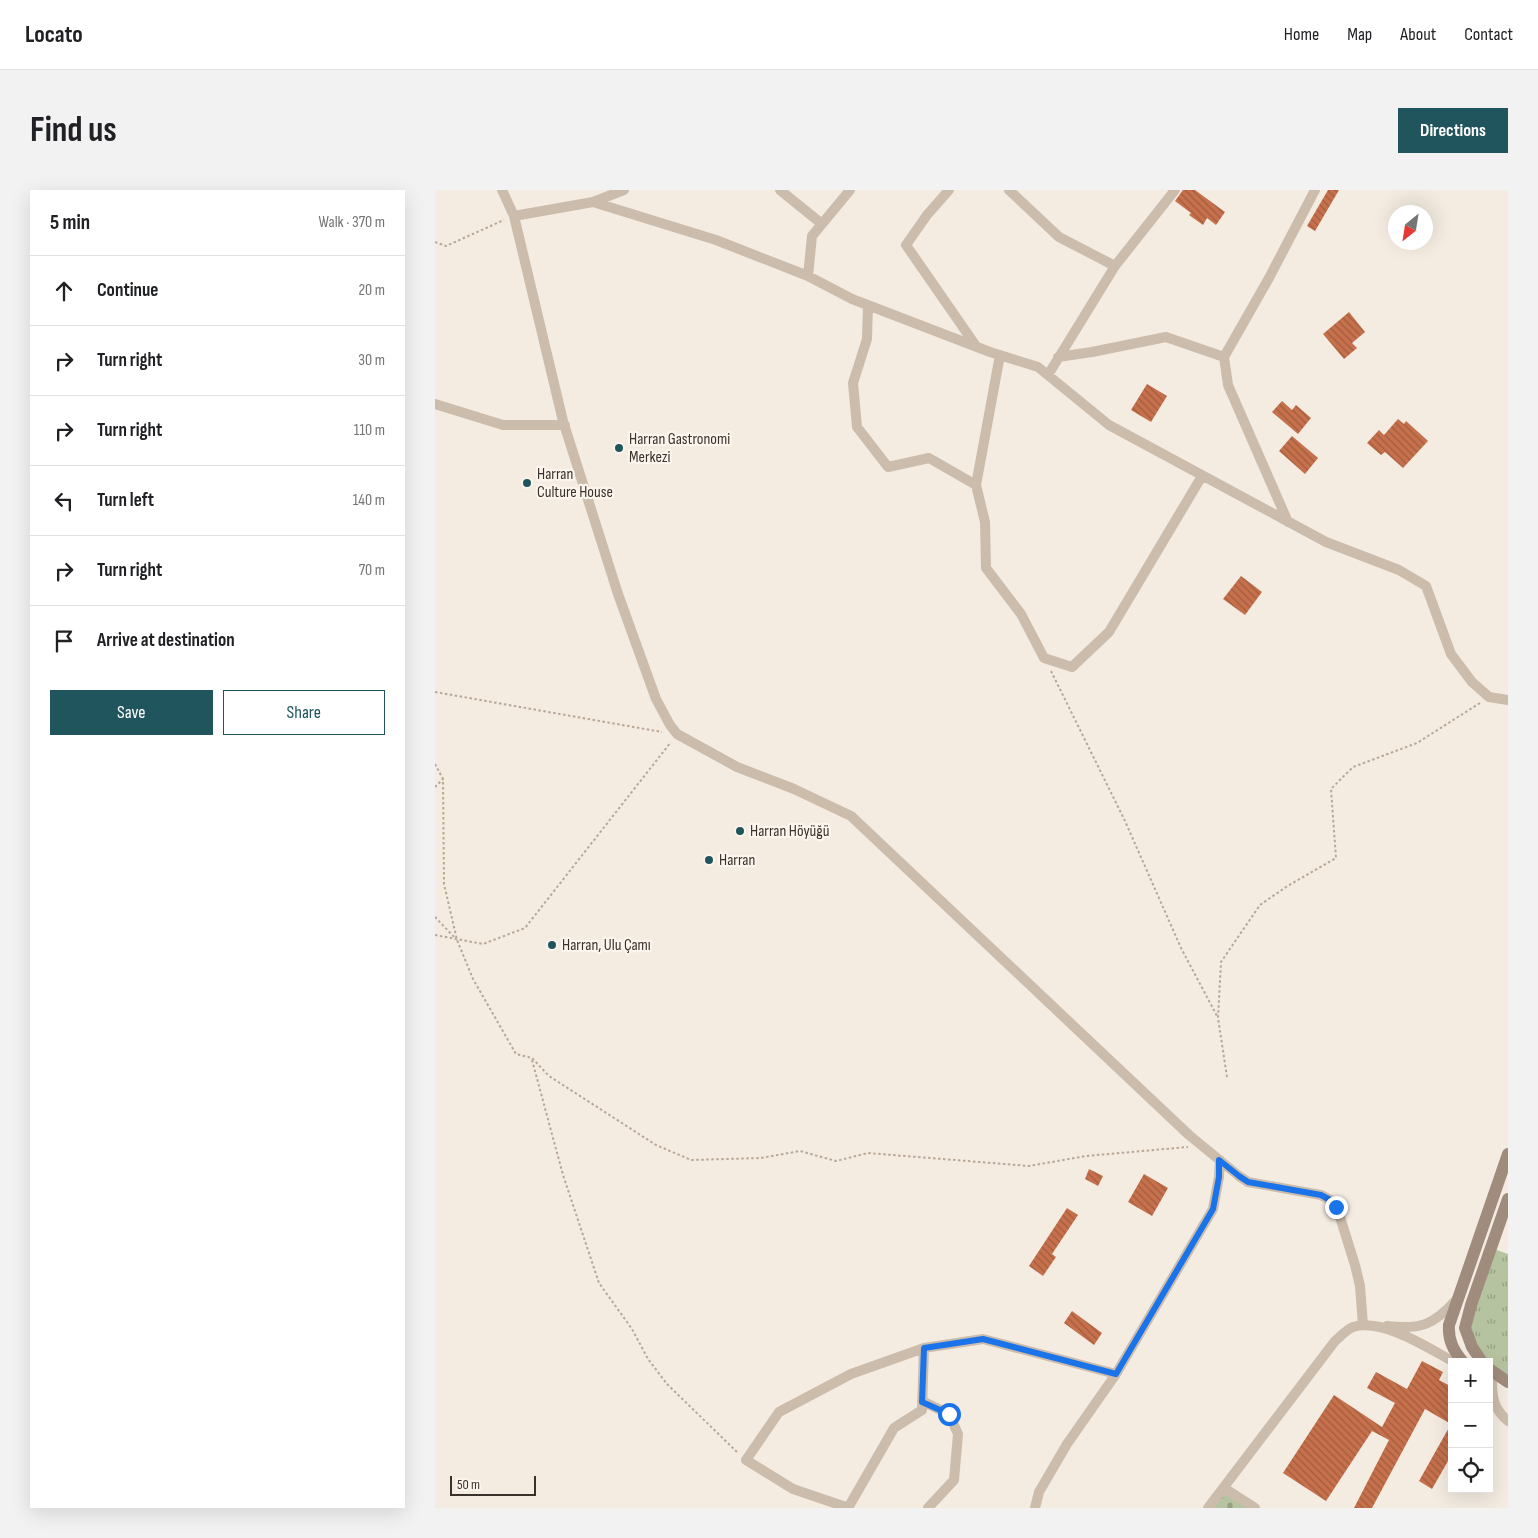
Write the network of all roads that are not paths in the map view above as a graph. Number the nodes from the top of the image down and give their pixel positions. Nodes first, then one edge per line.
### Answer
1 (501, 190) edge
2 (624, 190) edge
3 (780, 190) edge
4 (850, 190) edge
5 (949, 190) edge
6 (1009, 190) edge
7 (1175, 190) edge
8 (1315, 190) edge
9 (593, 202) junction
10 (514, 216) junction
11 (822, 224) junction
12 (1115, 266) junction
13 (808, 276) junction
14 (869, 305) junction
15 (975, 346) junction
16 (1000, 355) junction
17 (1058, 357) junction
18 (1224, 357) junction
19 (1048, 375) junction
20 (435, 404) edge
21 (565, 426) junction
22 (1202, 476) junction
23 (976, 485) junction
24 (1288, 522) junction
25 (1508, 700) edge
26 (1508, 1154) edge
27 (1219, 1160) junction
28 (1508, 1199) edge
29 (1459, 1297) junction
30 (1367, 1325) junction
31 (924, 1348) junction
32 (1460, 1358) edge
33 (1479, 1358) edge
34 (1448, 1359) edge
35 (1116, 1374) junction
36 (1493, 1378) edge
37 (1493, 1379) edge
38 (1508, 1382) edge
39 (1508, 1387) edge
40 (1493, 1398) edge
41 (922, 1402) junction
42 (1508, 1421) edge
43 (1224, 1488) junction
44 (848, 1508) edge
45 (928, 1508) edge
46 (1035, 1508) edge
47 (1208, 1508) edge
48 (1255, 1508) edge

1 - 10 street
2 - 9 street
3 - 11 street
4 - 11 street
5 - 15 street
6 - 12 street
7 - 12 street
8 - 18 street
9 - 10 street
9 - 13 street
10 - 21 street
11 - 13 street
12 - 17 street
13 - 14 street
14 - 15 street
14 - 23 street
15 - 16 street
16 - 19 street
16 - 23 street
17 - 18 street
17 - 19 street
18 - 24 street
19 - 22 street
20 - 21 street
21 - 27 street
22 - 23 street
22 - 24 street
24 - 25 street
26 - 29 main road
27 - 30 street
27 - 35 street
28 - 33 main road
29 - 30 street
29 - 32 main road
30 - 34 street
30 - 43 street
31 - 35 street
31 - 41 street
31 - 44 street
35 - 46 street
36 - 38 main road
37 - 39 main road
40 - 42 street
41 - 44 street
41 - 45 street
43 - 47 street
43 - 48 street

